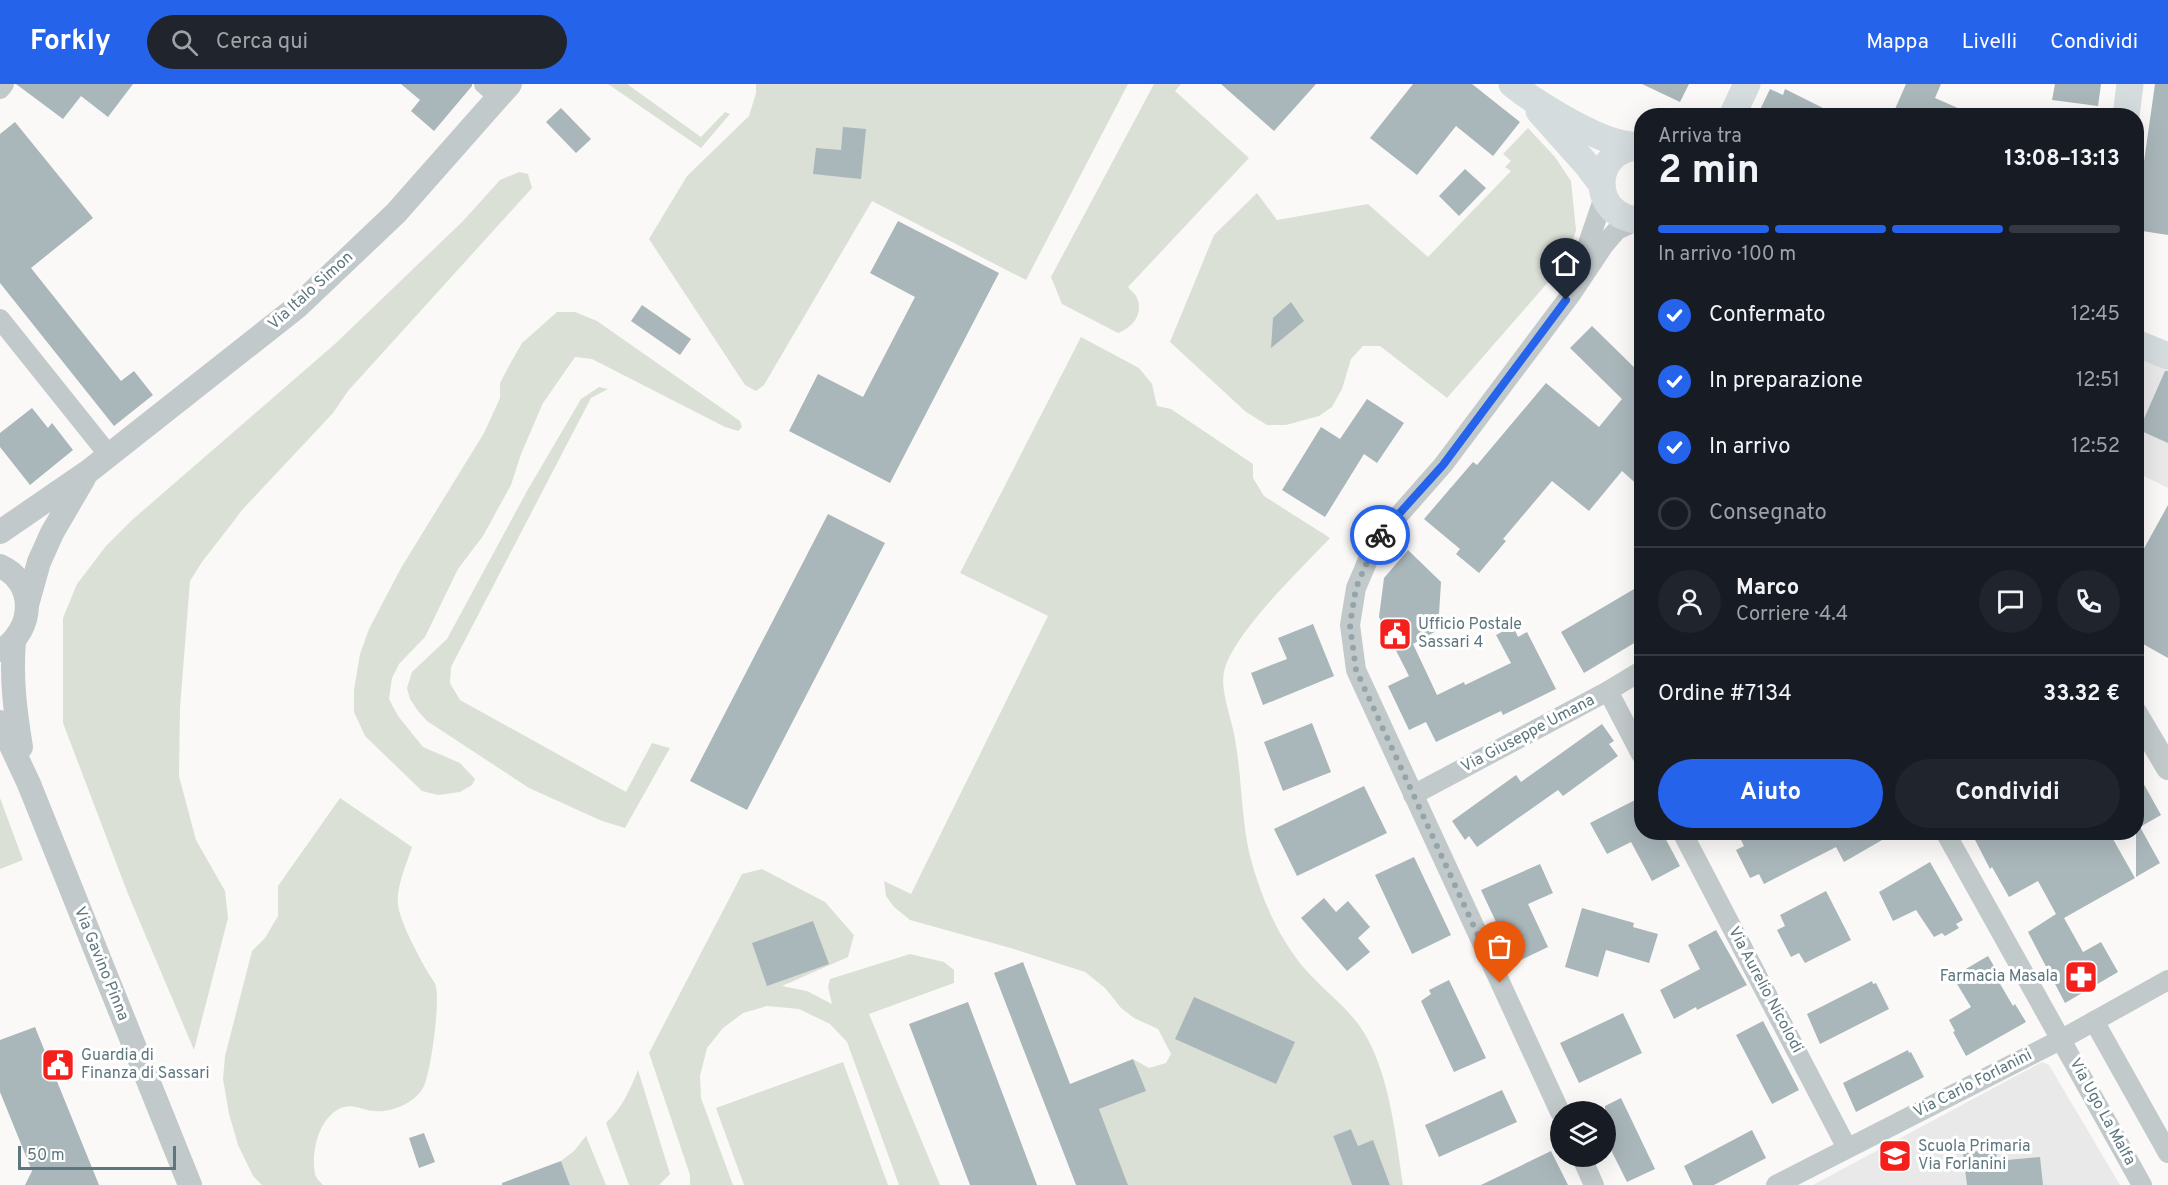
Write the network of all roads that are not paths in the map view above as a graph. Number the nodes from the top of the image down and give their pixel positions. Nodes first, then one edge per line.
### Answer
1 (4, 84) edge
2 (1747, 84) edge
3 (2130, 84) edge
4 (1514, 86) edge
5 (498, 88) edge
6 (0, 89) edge
7 (1736, 108) edge
8 (2127, 108) edge
9 (1634, 146) edge
10 (1634, 147) edge
11 (1603, 191) junction
12 (1634, 219) edge
13 (1634, 223) edge
14 (1572, 293) junction
15 (0, 319) edge
16 (2144, 346) edge
17 (2168, 356) edge
18 (108, 454) junction
19 (89, 471) junction
20 (0, 532) edge
21 (0, 566) edge
22 (27, 606) junction
23 (7, 646) edge
24 (1634, 675) edge
25 (1608, 691) junction
26 (0, 722) edge
27 (2144, 728) edge
28 (1634, 741) edge
29 (2168, 768) edge
30 (26, 776) junction
31 (1413, 795) junction
32 (1686, 840) edge
33 (1949, 840) edge
34 (2168, 980) edge
35 (2094, 1022) junction
36 (2062, 1039) junction
37 (1555, 1101) edge
38 (1847, 1149) junction
39 (2168, 1153) edge
40 (1586, 1167) edge
41 (190, 1185) edge
42 (1594, 1185) edge
43 (1776, 1185) edge
44 (2142, 1185) edge

1 - 6 street
2 - 7 main road
3 - 8 main road
4 - 9 main road
4 - 11 main road
5 - 18 street, Via Italo Simon
10 - 11 main road
11 - 12 main road
11 - 14 street
13 - 14 street
14 - 31 street
15 - 18 street
16 - 17 main road
18 - 19 street, Via Italo Simon
19 - 20 street, Via Italo Simon
19 - 22 street, Via Italo Simon
21 - 22 street
22 - 23 street, Via Italo Simon
23 - 30 street, Via Gavino Pinna
24 - 25 street, Via Giuseppe Umana
25 - 28 street
25 - 31 street, Via Giuseppe Umana
26 - 30 street, Via Gavino Pinna
27 - 29 street
30 - 41 street, Via Gavino Pinna
31 - 37 street
32 - 38 street, Via Aurelio Nicolodi
33 - 36 street
34 - 35 street, Via Carlo Forlanini
35 - 36 street, Via Carlo Forlanini
35 - 39 street
36 - 38 street, Via Carlo Forlanini
36 - 44 street, Via Ugo La Malfa
38 - 43 street, Via Carlo Forlanini
40 - 42 street

